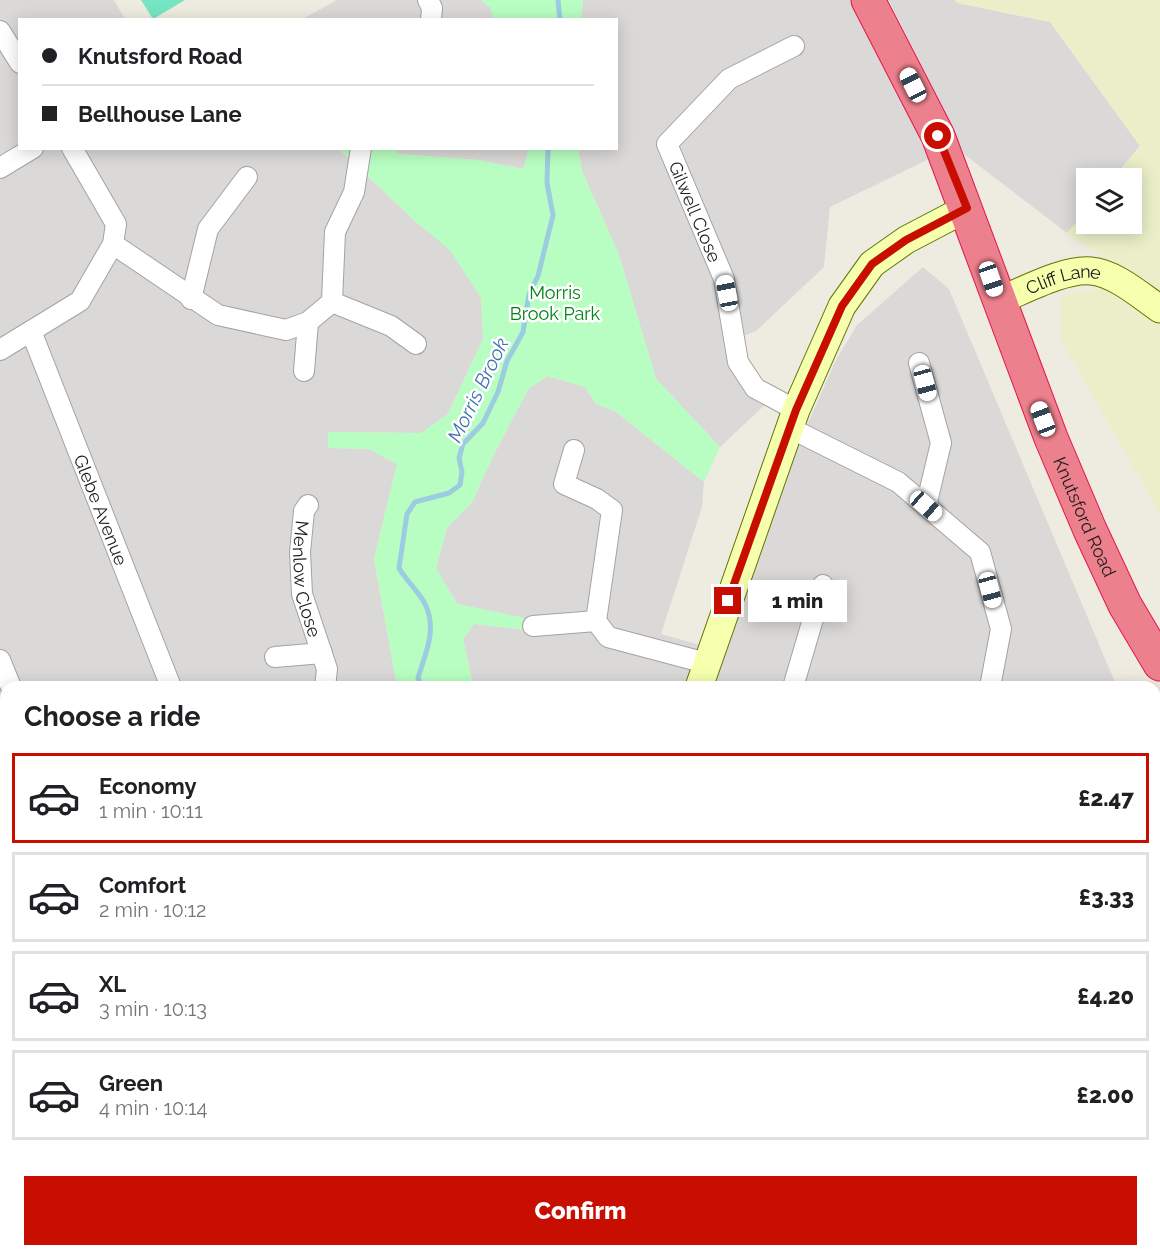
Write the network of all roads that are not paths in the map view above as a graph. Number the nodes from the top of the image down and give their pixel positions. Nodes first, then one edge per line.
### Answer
1 (428, 0) edge
2 (868, 0) edge
3 (431, 18) edge
4 (0, 31) edge
5 (794, 46) dead end
6 (18, 60) edge
7 (30, 150) edge
8 (73, 150) edge
9 (361, 150) edge
10 (0, 168) edge
11 (247, 177) dead end
12 (967, 208) junction
13 (113, 244) junction
14 (191, 298) junction
15 (998, 301) junction
16 (332, 302) junction
17 (1160, 309) edge
18 (308, 322) junction
19 (31, 331) junction
20 (416, 344) dead end
21 (0, 350) edge
22 (919, 363) dead end
23 (304, 371) dead end
24 (793, 419) junction
25 (574, 450) dead end
26 (308, 505) dead end
27 (926, 506) junction
28 (823, 585) dead end
29 (596, 621) junction
30 (533, 626) dead end
31 (322, 653) junction
32 (275, 657) dead end
33 (0, 660) edge
34 (1160, 664) edge
35 (702, 675) edge
36 (9, 681) edge
37 (169, 681) edge
38 (326, 681) edge
39 (795, 681) edge
40 (993, 681) edge

1 - 3 street
2 - 12 highway, Knutsford Road
4 - 6 street
5 - 24 street, Gilwell Close
7 - 10 street
8 - 13 street
9 - 16 street
11 - 14 street
12 - 15 highway, Knutsford Road
12 - 24 street
13 - 14 street
13 - 19 street
14 - 18 street
15 - 17 street, Cliff Lane
15 - 34 highway, Knutsford Road
16 - 18 street
16 - 20 street
18 - 23 street
19 - 21 street
19 - 37 street, Glebe Avenue
22 - 27 street
24 - 27 street
24 - 35 street
25 - 29 street
26 - 31 street, Menlow Close
27 - 40 street
28 - 39 street
29 - 30 street
29 - 35 street
31 - 32 street, Menlow Close
31 - 38 street, Menlow Close
33 - 36 street

